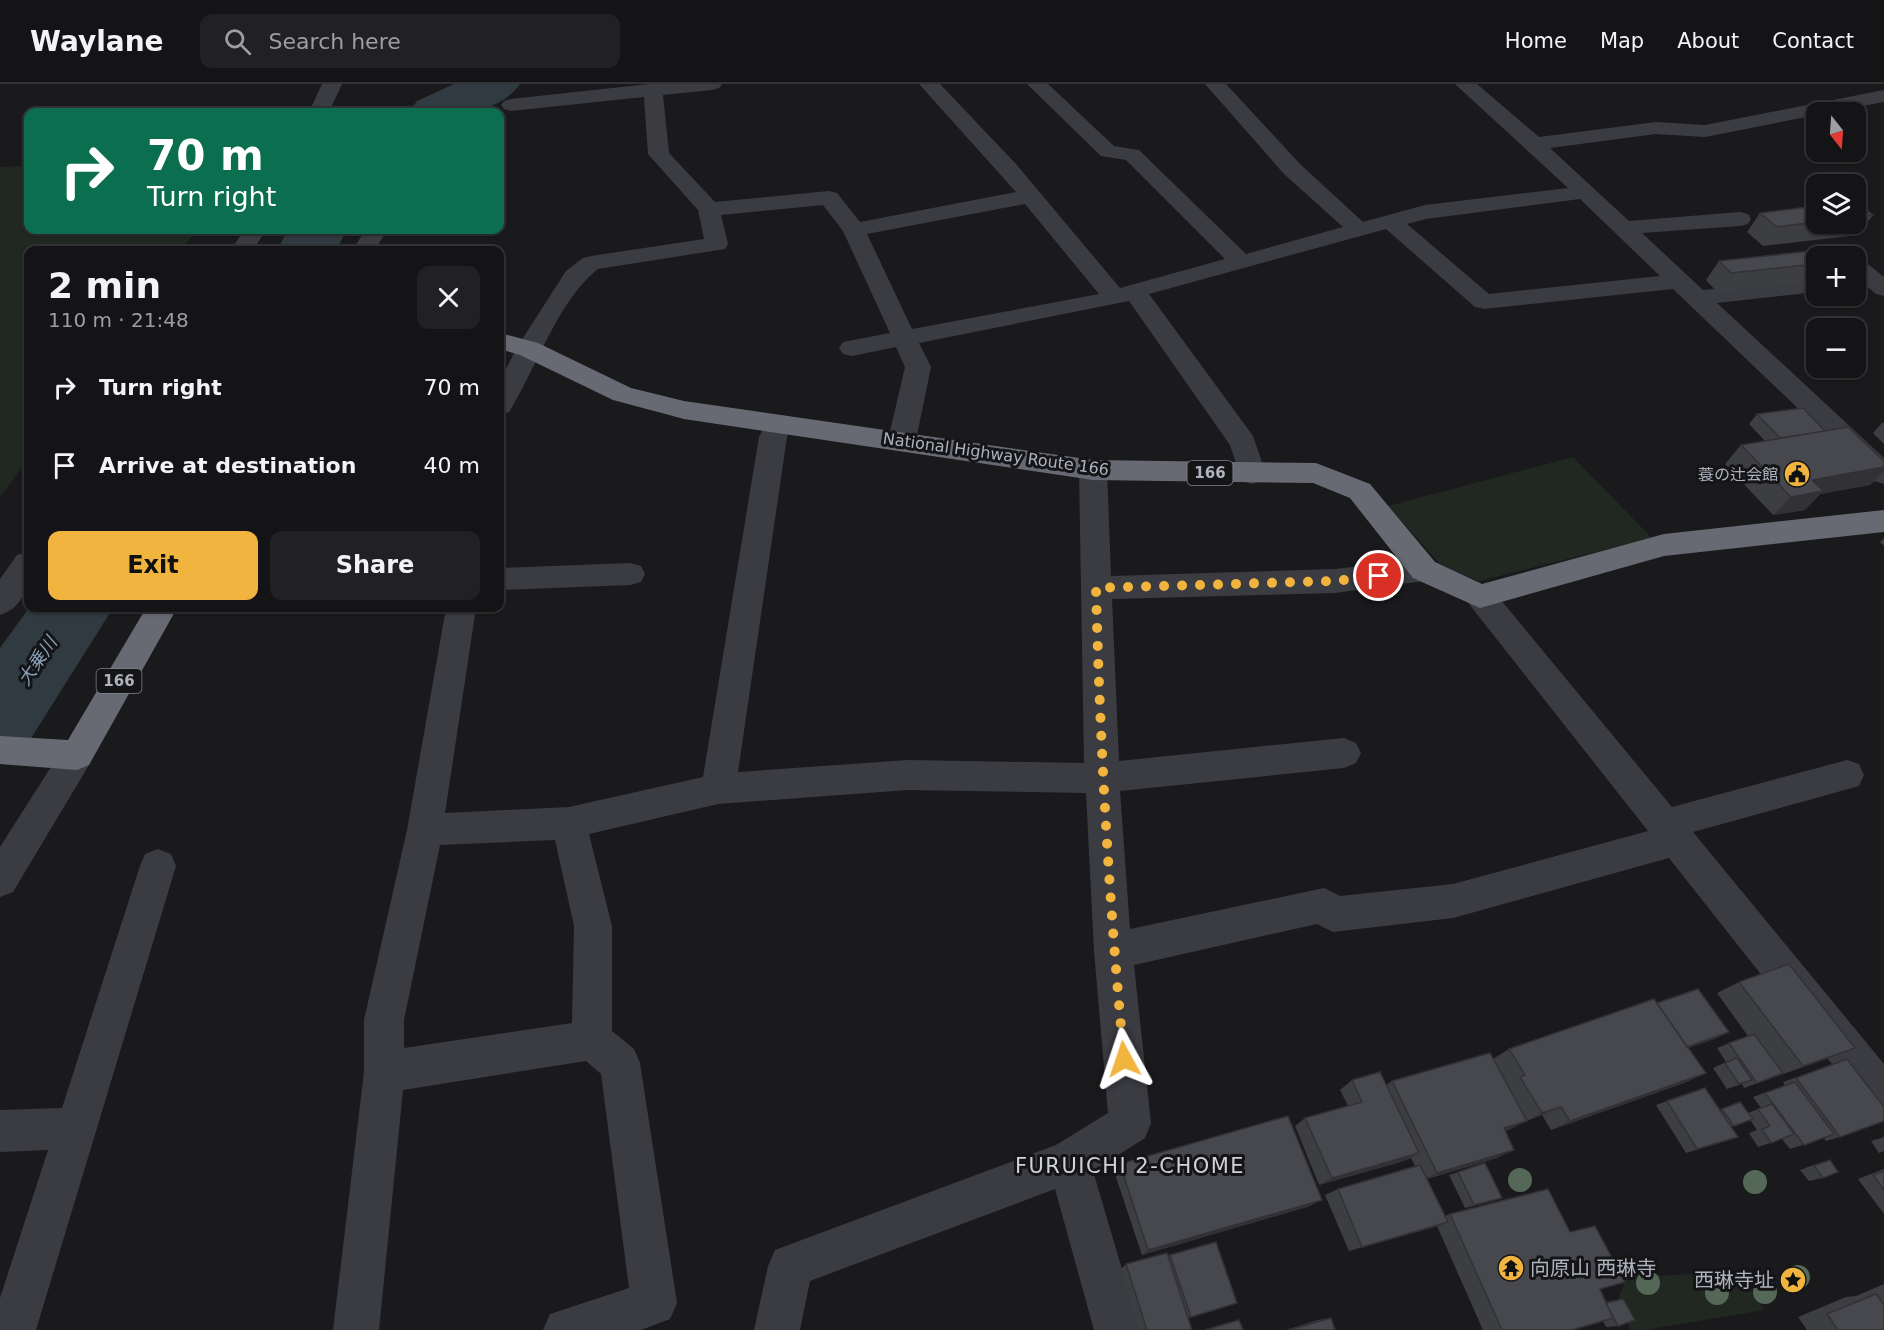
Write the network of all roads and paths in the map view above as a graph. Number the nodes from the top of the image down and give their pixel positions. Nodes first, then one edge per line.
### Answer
1 (332, 84) edge
2 (550, 84) edge
3 (712, 84) edge
4 (929, 84) edge
5 (1037, 84) edge
6 (1215, 84) edge
7 (1465, 84) edge
8 (653, 89) junction
9 (1875, 97) edge
10 (321, 108) edge
11 (505, 109) edge
12 (1534, 144) junction
13 (1584, 192) junction
14 (1030, 196) junction
15 (709, 209) junction
16 (1740, 219) dead end
17 (1390, 221) junction
18 (1622, 228) junction
19 (854, 230) junction
20 (1359, 230) junction
21 (1241, 262) junction
22 (1679, 281) junction
23 (1806, 286) edge
24 (1124, 294) junction
25 (1697, 298) junction
26 (905, 338) junction
27 (504, 342) edge
28 (852, 348) dead end
29 (529, 349) junction
30 (504, 398) edge
31 (778, 424) junction
32 (902, 440) junction
33 (1093, 470) junction
34 (1252, 474) junction
35 (1884, 474) edge
36 (1884, 521) edge
37 (24, 569) edge
38 (1424, 570) junction
39 (630, 573) dead end
40 (504, 579) edge
41 (1096, 588) junction
42 (1480, 596) junction
43 (0, 603) edge
44 (159, 612) edge
45 (460, 612) edge
46 (0, 750) edge
47 (1344, 753) dead end
48 (64, 754) junction
49 (1847, 775) dead end
50 (1102, 778) junction
51 (718, 789) junction
52 (569, 823) junction
53 (425, 830) junction
54 (1672, 832) junction
55 (158, 866) dead end
56 (0, 880) edge
57 (1113, 951) junction
58 (592, 1040) junction
59 (384, 1072) junction
60 (1884, 1096) edge
61 (77, 1128) junction
62 (0, 1131) edge
63 (1070, 1162) junction
64 (14, 1330) edge
65 (356, 1330) edge
66 (566, 1330) edge
67 (777, 1330) edge
68 (1117, 1330) edge

1 - 10 street
2 - 11 street
3 - 8 street
4 - 14 street
5 - 21 street
6 - 20 street
7 - 12 street
8 - 11 street
8 - 15 street
9 - 12 street
12 - 13 street
13 - 17 street
13 - 18 street
14 - 19 street
14 - 24 street
15 - 19 street
15 - 29 street
16 - 18 street
17 - 20 street
17 - 22 street
18 - 22 street
19 - 26 street
20 - 21 street
21 - 24 street
22 - 25 street
23 - 25 street
24 - 26 street
24 - 34 street
25 - 35 street
26 - 28 street
26 - 32 street
27 - 29 highway, National Highway Route 166 / 166
29 - 30 street
29 - 31 highway, National Highway Route 166 / 166
31 - 32 highway, National Highway Route 166 / 166
31 - 51 street
32 - 33 highway, National Highway Route 166 / 166
33 - 34 highway, National Highway Route 166 / 166
33 - 41 street
34 - 38 highway, National Highway Route 166 / 166
36 - 42 highway
37 - 43 street
38 - 41 street
38 - 42 highway, National Highway Route 166 / 166
39 - 40 street
41 - 50 street
42 - 54 street
44 - 48 highway, 166
45 - 53 street
46 - 48 highway
47 - 50 street
48 - 56 street
49 - 54 street
50 - 51 street
50 - 57 street
51 - 52 street
52 - 53 street
52 - 58 street
53 - 59 street
54 - 57 street
54 - 60 street
55 - 61 street
57 - 63 street
58 - 59 street
58 - 66 street
59 - 65 street
61 - 62 street
61 - 64 street
63 - 67 street
63 - 68 street

